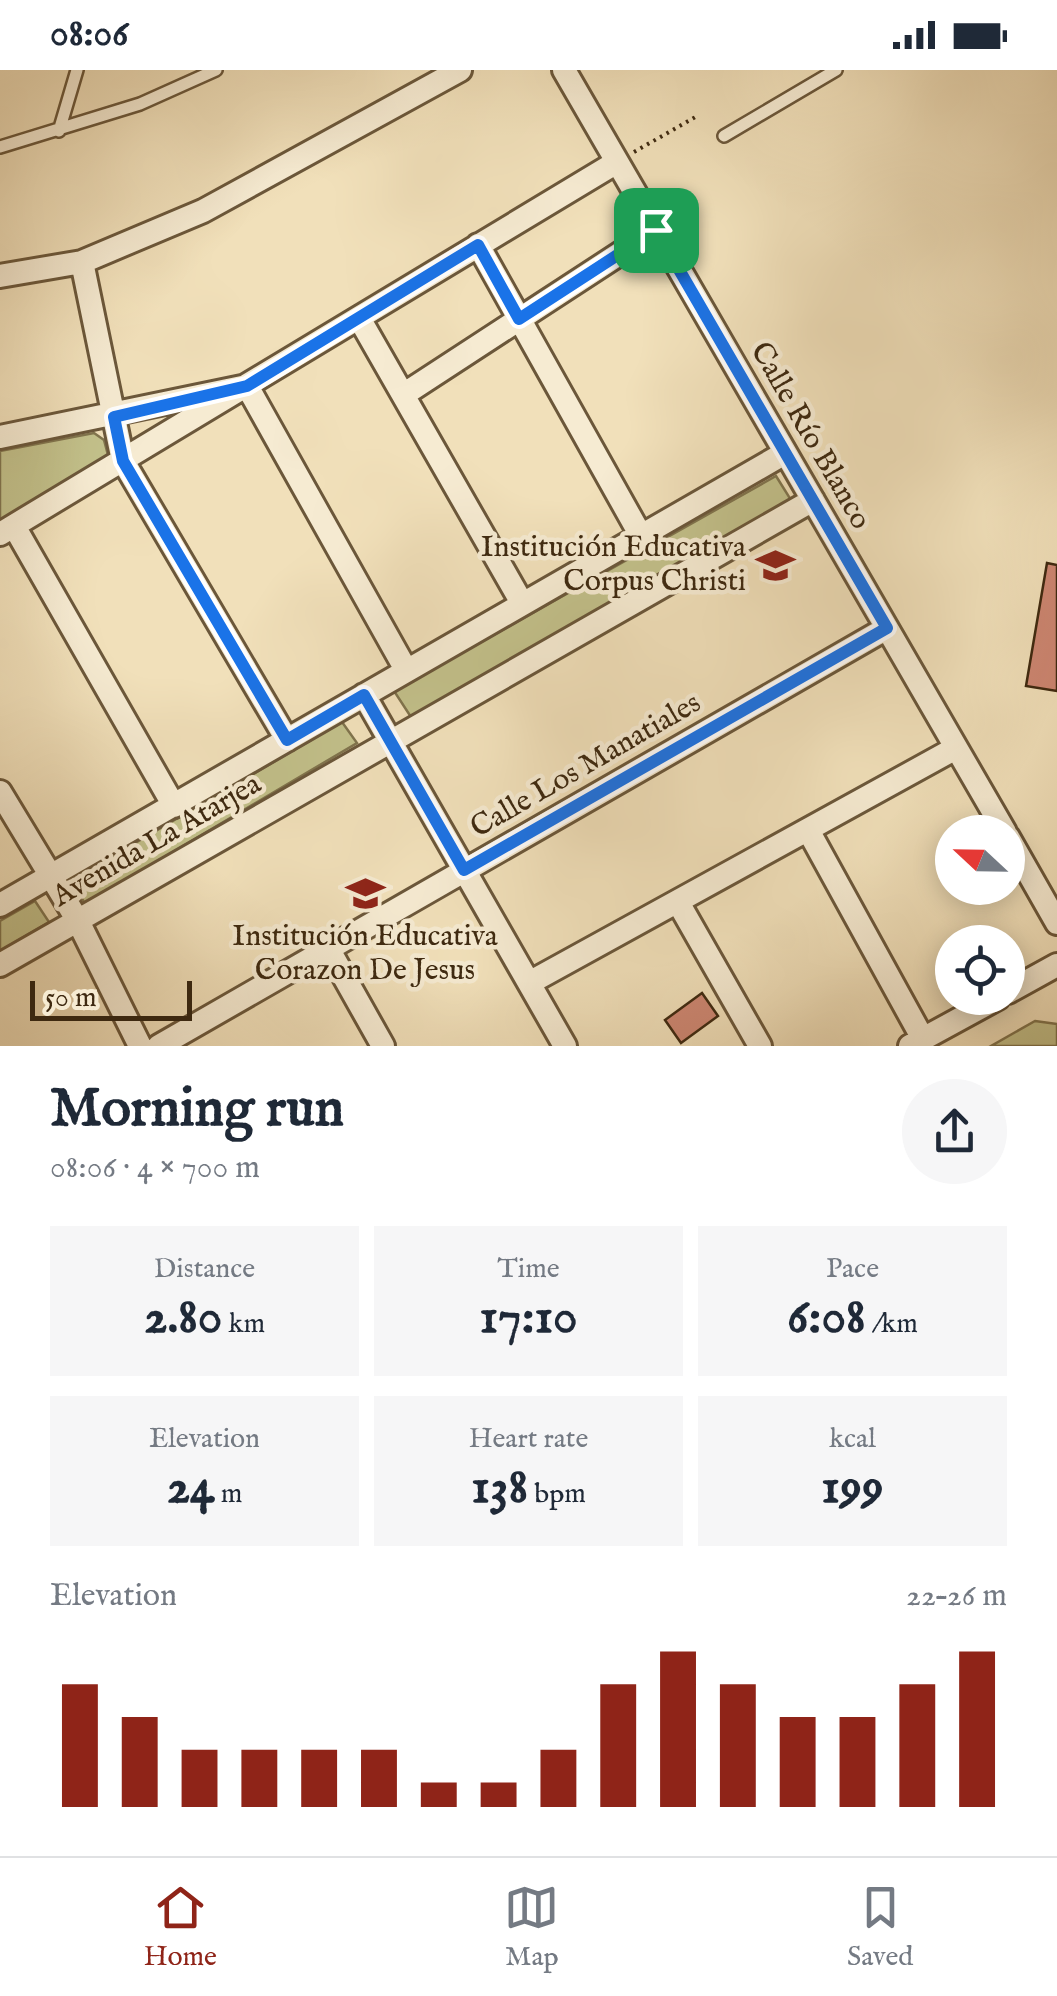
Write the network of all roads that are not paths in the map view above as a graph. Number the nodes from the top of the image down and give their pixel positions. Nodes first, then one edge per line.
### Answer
1 (77, 70) edge
2 (216, 70) edge
3 (460, 70) edge
4 (564, 70) edge
5 (836, 70) edge
6 (60, 131) junction
7 (724, 136) dead end
8 (0, 146) edge
9 (617, 162) junction
10 (656, 230) junction
11 (478, 245) junction
12 (82, 262) junction
13 (0, 276) edge
14 (359, 318) junction
15 (519, 319) junction
16 (247, 386) junction
17 (402, 394) junction
18 (114, 417) junction
19 (0, 437) edge
20 (786, 453) junction
21 (123, 461) junction
22 (812, 500) junction
23 (7, 530) edge
24 (641, 536) junction
25 (522, 603) junction
26 (887, 628) junction
27 (405, 668) junction
28 (364, 695) junction
29 (287, 740) junction
30 (391, 742) junction
31 (956, 748) junction
32 (0, 792) edge
33 (174, 806) junction
34 (995, 815) edge
35 (808, 830) junction
36 (1025, 867) edge
37 (464, 870) junction
38 (51, 877) junction
39 (680, 904) junction
40 (0, 906) edge
41 (78, 920) junction
42 (1057, 922) edge
43 (329, 950) junction
44 (0, 965) edge
45 (1057, 965) edge
46 (529, 983) junction
47 (1025, 983) edge
48 (966, 1015) edge
49 (916, 1042) edge
50 (140, 1046) edge
51 (159, 1046) edge
52 (384, 1046) edge
53 (565, 1046) edge
54 (760, 1046) edge

1 - 6 lane
2 - 6 lane
3 - 12 street
4 - 9 street, Calle Río Blanco
5 - 7 lane
6 - 8 lane
9 - 10 street, Calle Río Blanco
9 - 11 street
10 - 15 street
10 - 20 street, Calle Río Blanco
11 - 14 street
11 - 15 street
12 - 13 street
12 - 18 street
14 - 16 street
14 - 17 street
15 - 17 street
15 - 24 street
16 - 18 street
16 - 21 street
16 - 27 street
17 - 25 street
18 - 19 street
18 - 21 street
20 - 22 street, Calle Río Blanco
20 - 24 street, Avenida La Atarjea
21 - 23 street
21 - 29 street
22 - 26 street, Calle Río Blanco
22 - 30 street, Avenida La Atarjea
23 - 33 street
24 - 25 street, Avenida La Atarjea
25 - 27 street, Avenida La Atarjea
26 - 31 street, Calle Río Blanco
26 - 37 street, Calle Los Manatiales
27 - 28 street, Avenida La Atarjea
28 - 29 street, Avenida La Atarjea
28 - 30 street
29 - 33 street, Avenida La Atarjea
30 - 37 street
30 - 41 street, Avenida La Atarjea
31 - 34 street, Calle Río Blanco
31 - 35 street
32 - 38 street
33 - 38 street, Avenida La Atarjea
35 - 39 street
35 - 49 street
36 - 42 street, Calle Río Blanco
37 - 43 street, Calle Los Manatiales
37 - 46 street
38 - 40 street, Avenida La Atarjea
38 - 41 street
39 - 46 street
39 - 54 street
41 - 44 street, Avenida La Atarjea
41 - 50 street
43 - 51 street, Calle Los Manatiales
43 - 52 street
45 - 47 street
46 - 53 street
48 - 49 street

